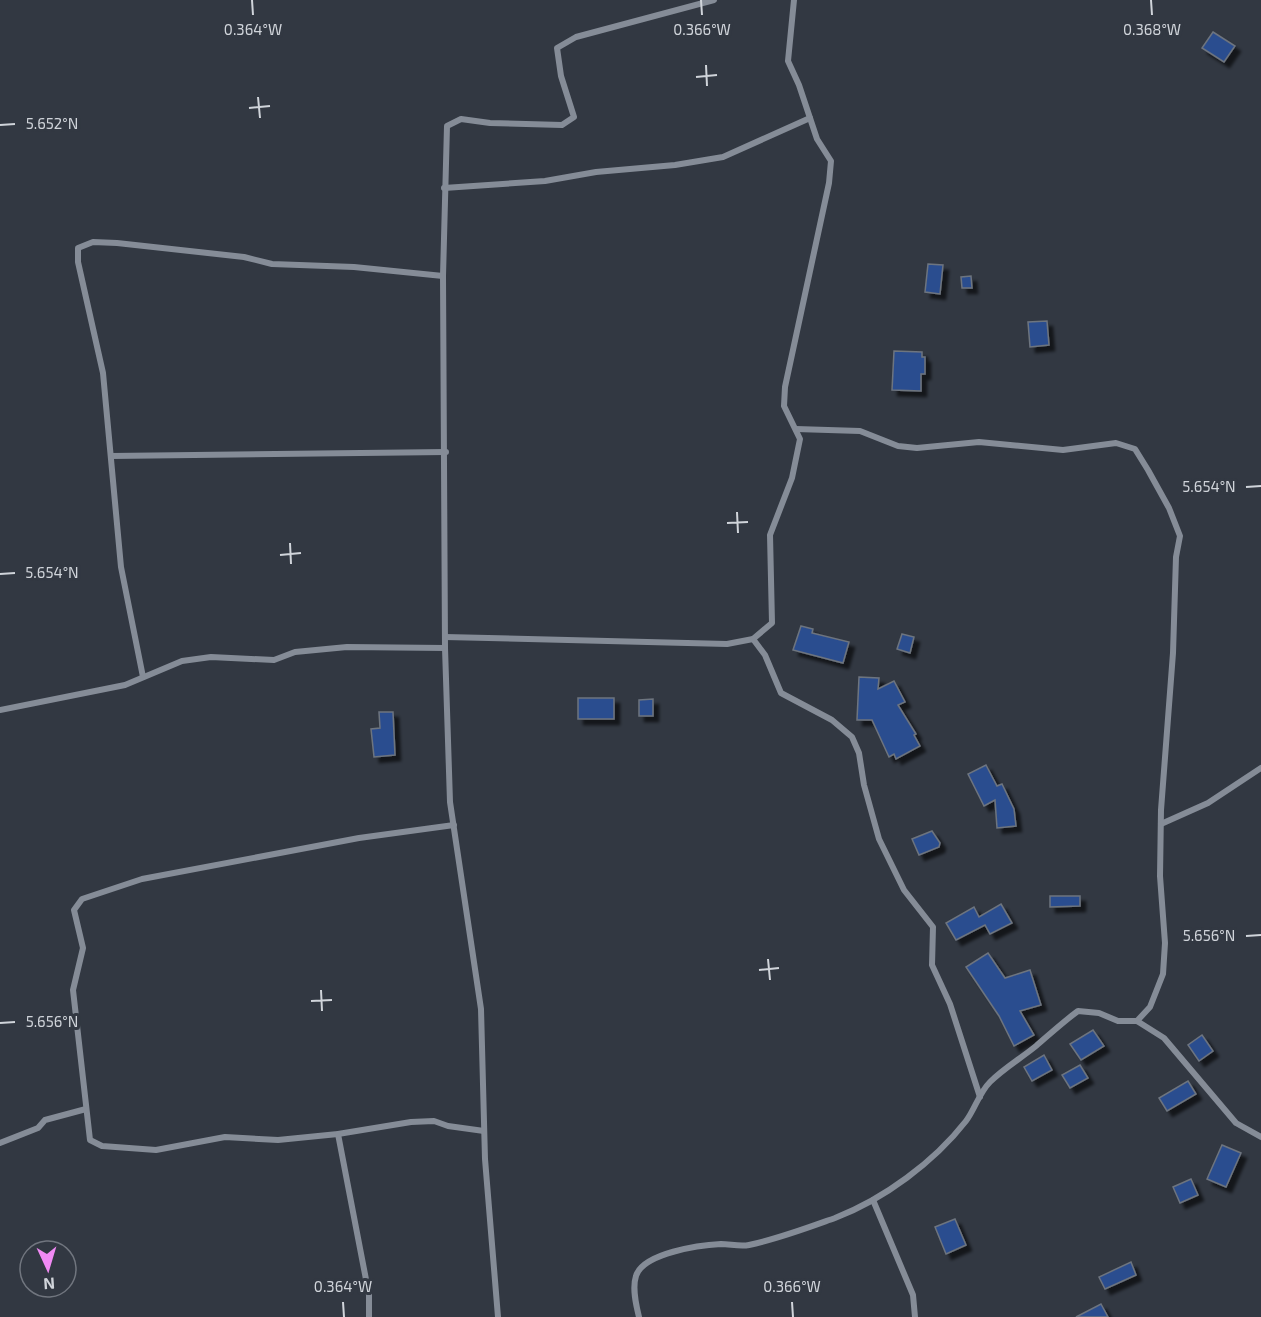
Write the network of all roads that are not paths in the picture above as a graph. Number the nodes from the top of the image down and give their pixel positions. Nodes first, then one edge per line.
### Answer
1 (714, 0) edge
2 (794, 0) edge
3 (810, 118) junction
4 (444, 188) junction
5 (444, 276) junction
6 (796, 429) junction
7 (446, 452) junction
8 (111, 456) junction
9 (445, 637) junction
10 (753, 639) junction
11 (446, 648) junction
12 (143, 677) junction
13 (0, 711) edge
14 (1261, 768) edge
15 (1161, 824) junction
16 (454, 825) junction
17 (1137, 1021) junction
18 (980, 1097) junction
19 (86, 1109) junction
20 (484, 1131) junction
21 (338, 1134) junction
22 (1261, 1137) edge
23 (0, 1143) edge
24 (873, 1200) junction
25 (369, 1317) edge
26 (498, 1317) edge
27 (639, 1317) edge
28 (915, 1317) edge

1 - 4 street
2 - 3 street
3 - 4 street
3 - 6 street
4 - 5 street
5 - 7 street
5 - 8 street
6 - 10 street
6 - 15 street
7 - 8 street
7 - 9 street
8 - 12 street
9 - 10 street
9 - 11 street
10 - 18 street
11 - 12 street
11 - 16 street
12 - 13 street
14 - 15 street
15 - 17 street
16 - 19 street
16 - 20 street
17 - 18 street
17 - 22 street
18 - 24 street
19 - 21 street
19 - 23 street
20 - 21 street
20 - 26 street
21 - 25 street
24 - 27 street
24 - 28 street

